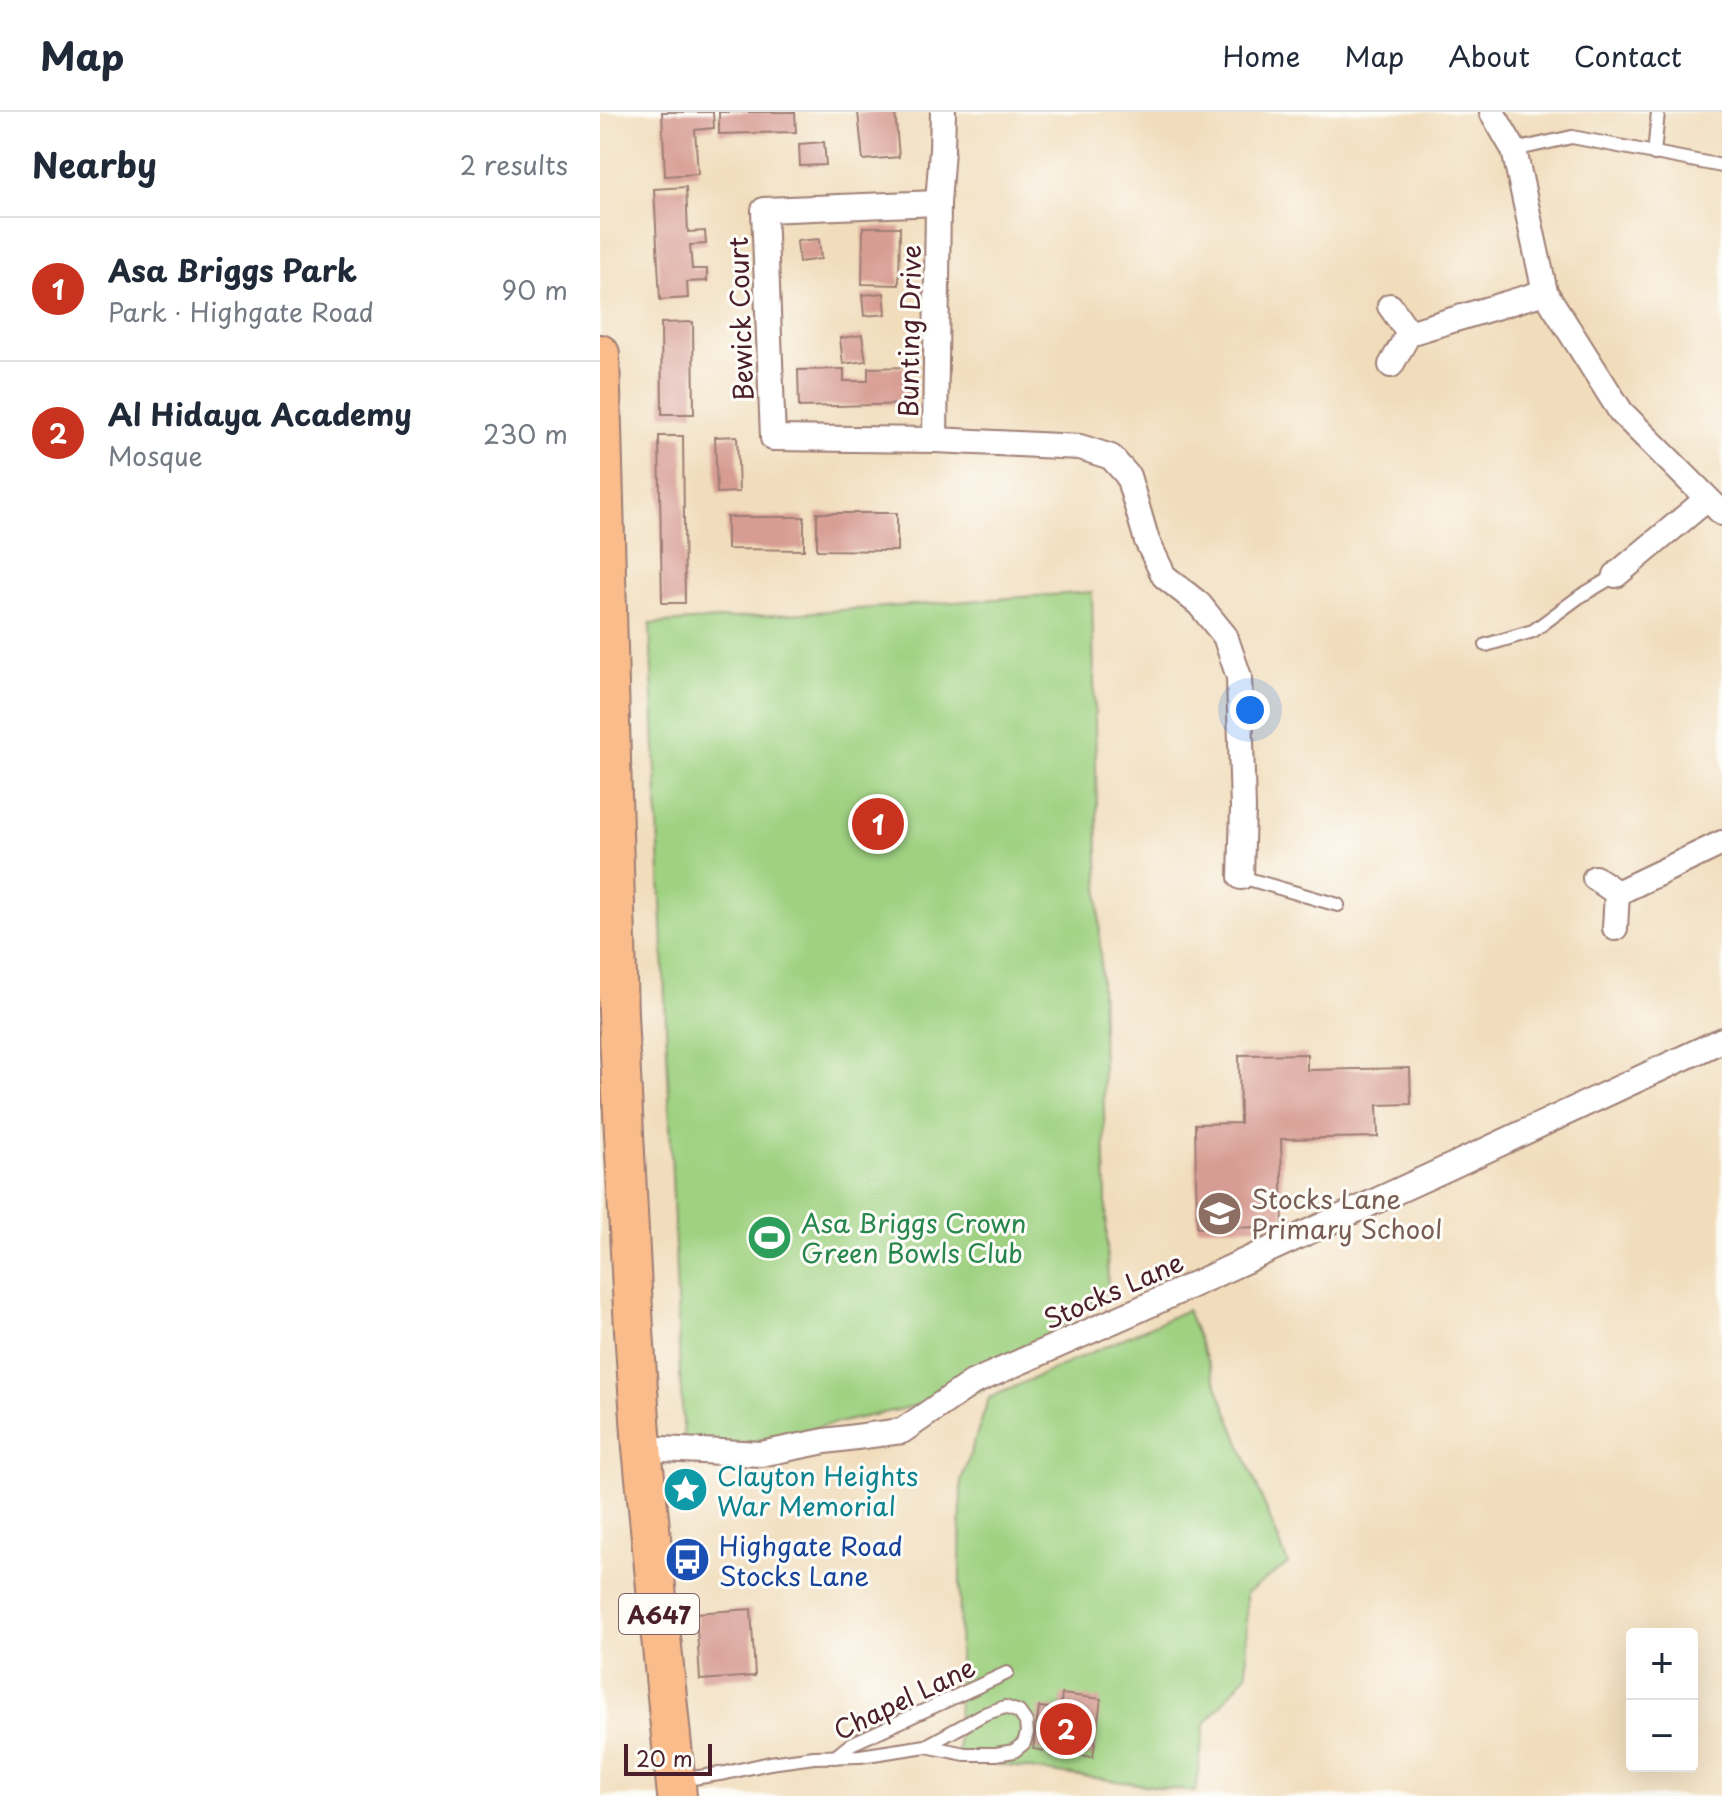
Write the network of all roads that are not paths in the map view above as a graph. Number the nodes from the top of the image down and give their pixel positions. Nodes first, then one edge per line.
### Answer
1 (943, 112) edge
2 (1492, 112) edge
3 (1658, 112) edge
4 (1514, 150) junction
5 (1654, 154) junction
6 (1722, 166) edge
7 (938, 203) junction
8 (1545, 292) junction
9 (1390, 306) dead end
10 (1409, 333) junction
11 (600, 354) edge
12 (1391, 365) dead end
13 (600, 396) edge
14 (935, 440) junction
15 (1714, 506) edge
16 (1616, 575) joint
17 (1486, 645) dead end
18 (605, 742) edge
19 (1722, 843) edge
20 (1241, 877) joint
21 (1595, 878) dead end
22 (1617, 893) junction
23 (1338, 905) dead end
24 (1615, 928) dead end
25 (609, 1016) edge
26 (1722, 1040) edge
27 (642, 1448) junction
28 (1007, 1673) dead end
29 (926, 1746) junction
30 (835, 1757) junction
31 (677, 1788) edge

1 - 7 street, Bunting Drive
2 - 4 street
3 - 5 lane
4 - 5 lane
4 - 8 street
5 - 6 lane
7 - 14 street, Bunting Drive
7 - 14 street, Bewick Court
8 - 10 street
8 - 15 street
9 - 10 street
10 - 12 street
11 - 13 main road, A647
13 - 18 main road, A647
14 - 20 street, Bunting Drive
15 - 16 street
16 - 17 lane
18 - 25 main road, A647
19 - 22 street
20 - 23 lane
21 - 22 street
22 - 24 street
25 - 27 main road, A647
26 - 27 street, Stocks Lane
27 - 31 main road, A647
28 - 30 lane, Chapel Lane
29 - 29 lane
29 - 30 lane
30 - 31 lane, Chapel Lane

